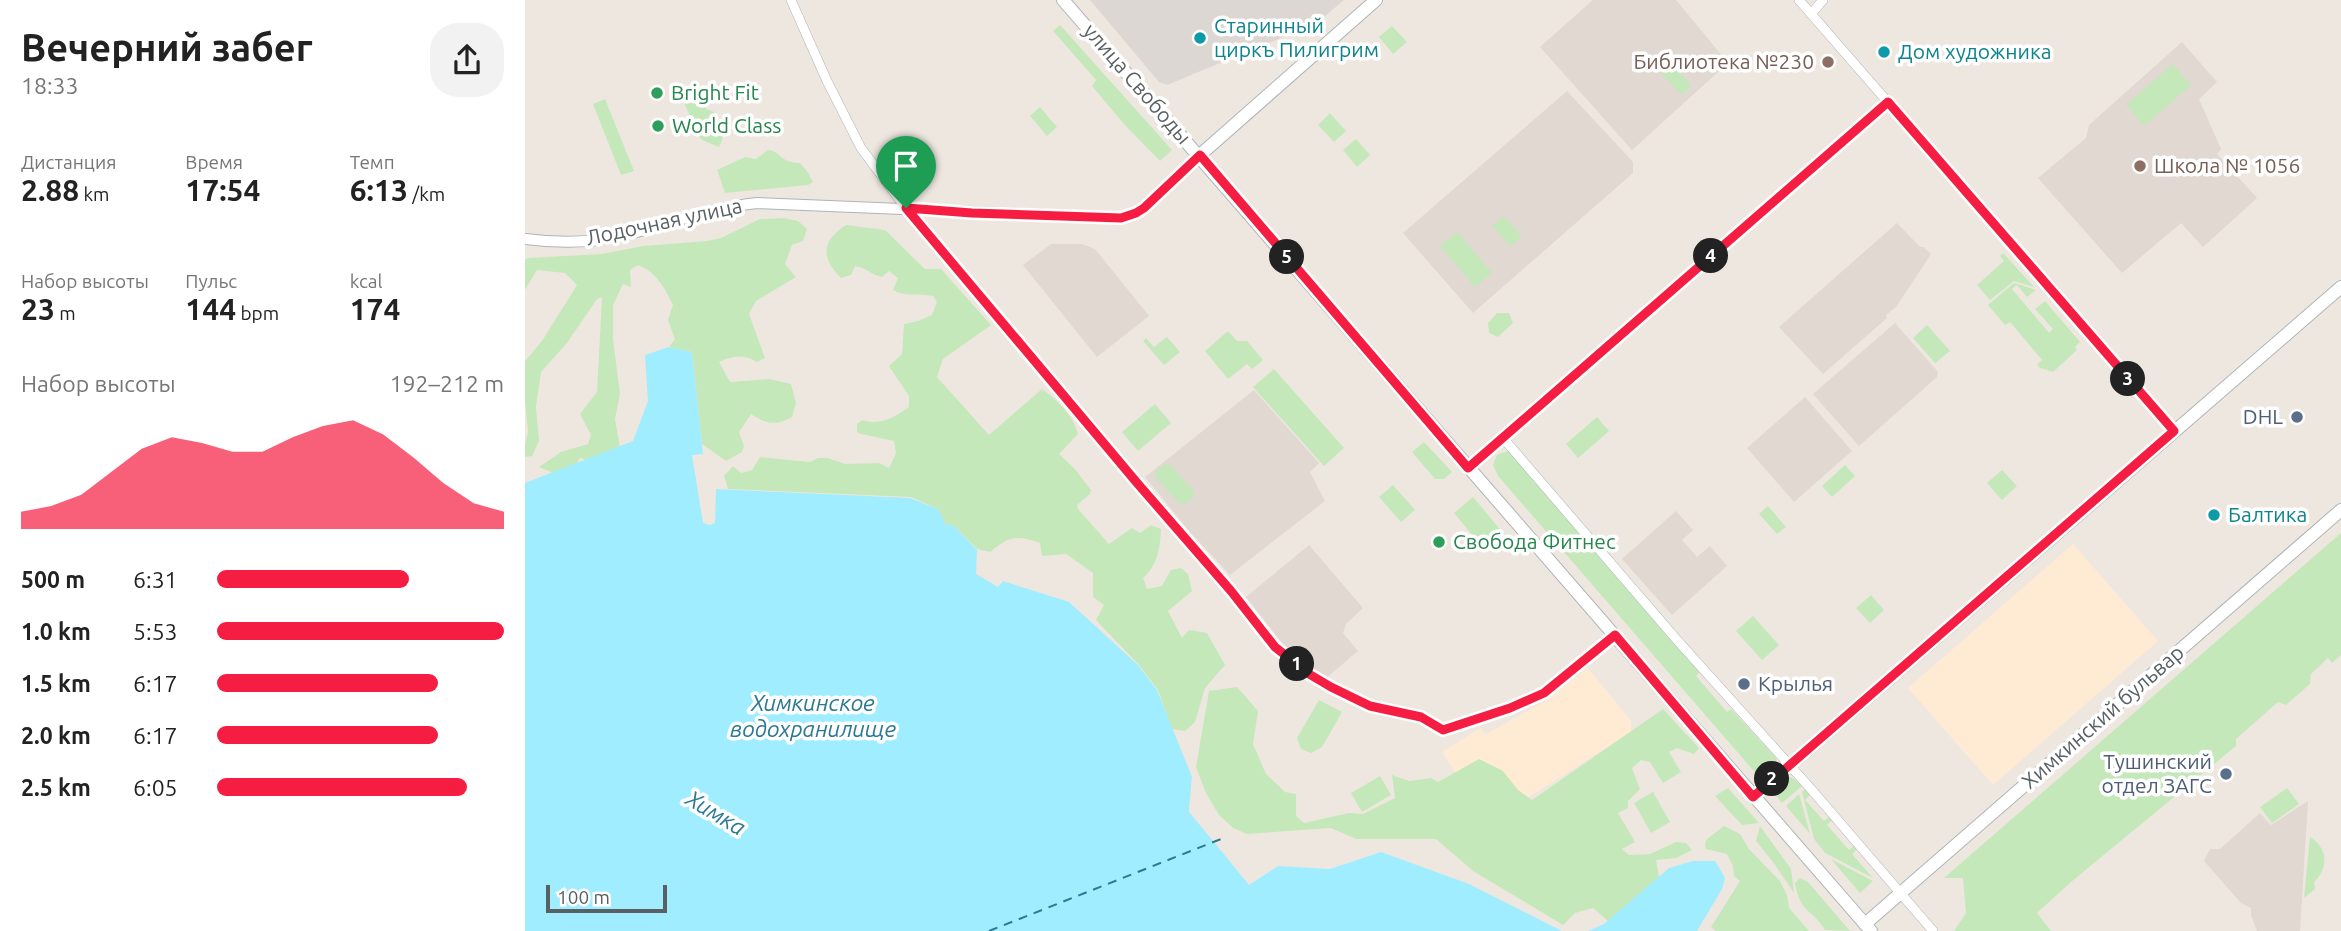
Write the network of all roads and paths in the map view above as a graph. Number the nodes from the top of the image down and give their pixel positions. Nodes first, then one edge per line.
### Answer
1 (1063, 0) edge
2 (1376, 0) edge
3 (1800, 0) edge
4 (1823, 0) edge
5 (792, 1) edge
6 (1811, 13) junction
7 (1888, 102) junction
8 (1200, 155) junction
9 (906, 208) junction
10 (525, 239) edge
11 (2341, 287) edge
12 (2174, 431) junction
13 (1503, 438) junction
14 (1468, 468) junction
15 (2341, 510) edge
16 (1615, 635) junction
17 (1789, 765) junction
18 (1753, 797) junction
19 (1901, 894) junction
20 (1868, 928) edge
21 (1933, 931) edge

1 - 8 main road, улица Свободы
2 - 8 main road
3 - 6 street
4 - 6 street
5 - 9 street
6 - 7 street
7 - 12 street
7 - 13 street
8 - 9 street, Лодочная улица
8 - 14 main road, улица Свободы
9 - 10 street, Лодочная улица
9 - 16 street
11 - 12 main road
12 - 17 main road
13 - 14 street
13 - 17 street
14 - 16 main road, улица Свободы
15 - 19 main road, Химкинский бульвар
16 - 18 main road, улица Свободы
17 - 18 main road
17 - 19 street
18 - 20 main road, улица Свободы
19 - 20 main road, Химкинский бульвар
19 - 21 street

